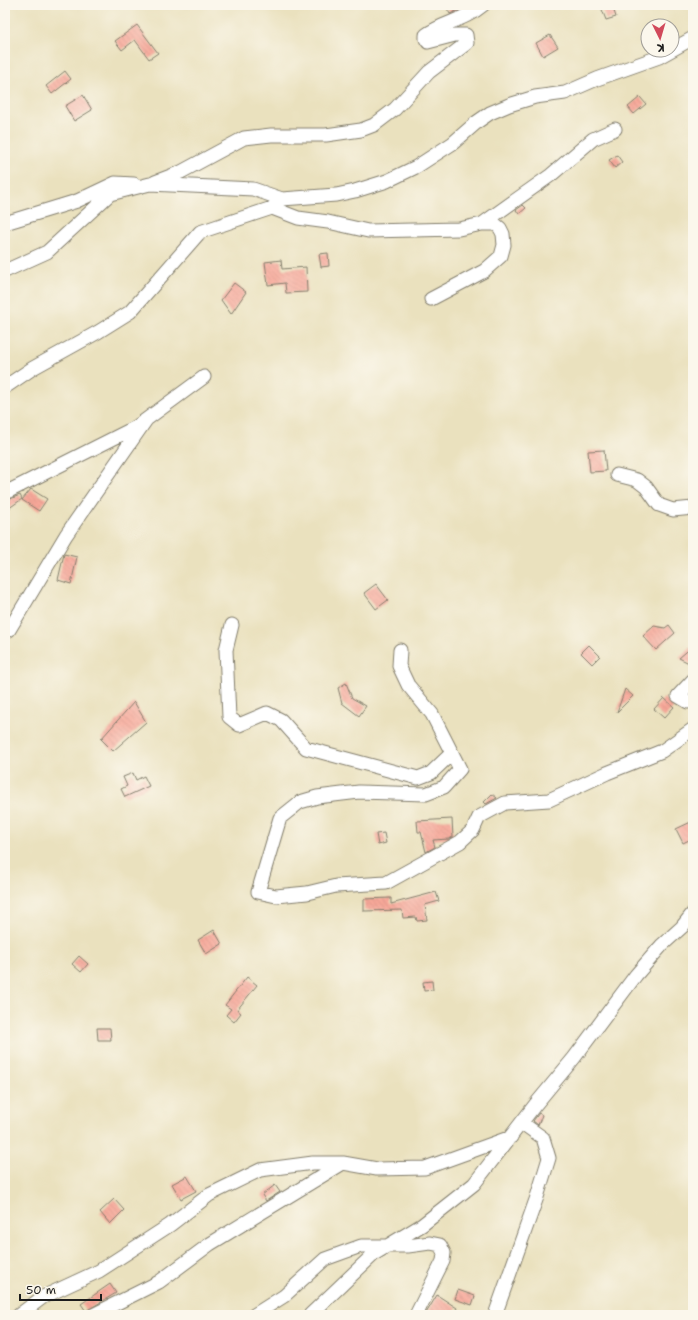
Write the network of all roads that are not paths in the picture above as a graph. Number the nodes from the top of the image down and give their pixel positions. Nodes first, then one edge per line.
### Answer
1 (483, 5) edge
2 (693, 38) edge
3 (615, 129) dead end
4 (150, 184) junction
5 (282, 199) junction
6 (272, 208) junction
7 (5, 224) edge
8 (482, 224) junction
9 (5, 271) edge
10 (431, 298) dead end
11 (204, 377) dead end
12 (5, 387) edge
13 (146, 420) junction
14 (618, 475) dead end
15 (5, 493) edge
16 (693, 508) edge
17 (232, 625) dead end
18 (5, 632) edge
19 (400, 650) dead end
20 (693, 680) edge
21 (693, 701) edge
22 (693, 729) edge
23 (452, 753) junction
24 (693, 913) edge
25 (522, 1123) junction
26 (511, 1137) junction
27 (343, 1163) junction
28 (387, 1246) junction
29 (19, 1315) edge
30 (93, 1315) edge
31 (254, 1315) edge
32 (310, 1315) edge
33 (416, 1315) edge
34 (495, 1315) edge

1 - 4 street
2 - 5 street
3 - 8 street
4 - 5 street
4 - 7 street
4 - 9 street
5 - 6 street
6 - 8 street
6 - 12 street
8 - 10 street
11 - 13 street
13 - 15 street
13 - 18 street
14 - 16 street
17 - 23 street
19 - 23 street
20 - 21 street
22 - 23 street
24 - 25 street
25 - 26 street
25 - 34 street
26 - 27 street
26 - 28 street
27 - 29 street
27 - 30 street
28 - 31 street
28 - 32 street
28 - 33 street

